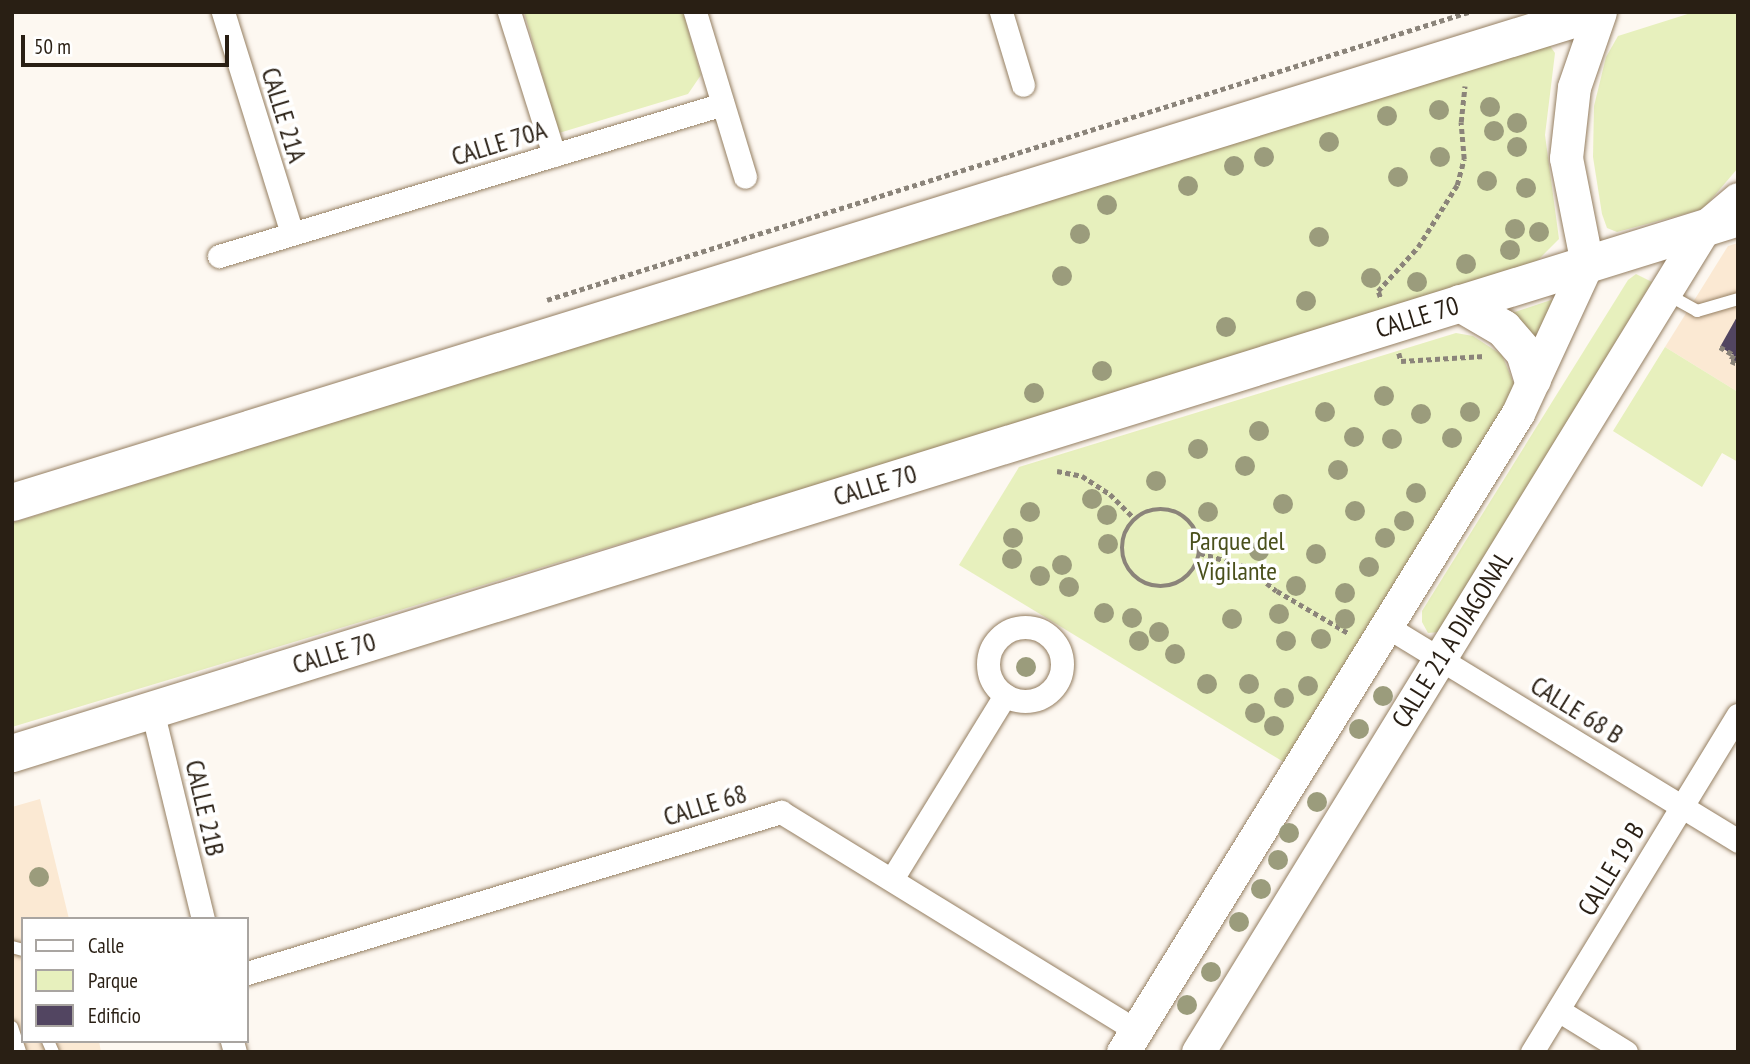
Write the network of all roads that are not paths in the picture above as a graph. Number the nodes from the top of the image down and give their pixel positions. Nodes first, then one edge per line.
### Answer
1 (223, 12) edge
2 (509, 12) edge
3 (695, 12) edge
4 (1001, 12) edge
5 (1597, 12) edge
6 (1024, 85) dead end
7 (723, 104) junction
8 (554, 155) junction
9 (745, 177) dead end
10 (1738, 199) edge
11 (1722, 222) edge
12 (292, 234) junction
13 (219, 256) dead end
14 (1587, 264) junction
15 (1664, 293) junction
16 (1738, 299) edge
17 (1460, 303) junction
18 (1532, 379) junction
19 (12, 502) edge
20 (1387, 626) junction
21 (1440, 659) junction
22 (1005, 695) dead end
23 (152, 709) junction
24 (1738, 715) edge
25 (12, 753) edge
26 (1682, 807) junction
27 (1738, 841) edge
28 (892, 879) junction
29 (203, 917) edge
30 (248, 973) edge
31 (1558, 1010) junction
32 (12, 1027) edge
33 (1130, 1041) edge
34 (20, 1052) edge
35 (1198, 1052) edge
36 (1532, 1052) edge
37 (1626, 1052) edge

1 - 12 street, CALLE 21A
2 - 8 street
3 - 7 street
4 - 6 street
5 - 14 main road
5 - 19 main road
7 - 8 street, CALLE 70A
7 - 9 street
8 - 12 street, CALLE 70A
10 - 11 main road, CALLE 21 A DIAGONAL
11 - 14 main road, CALLE 70
11 - 15 main road, CALLE 21 A DIAGONAL
12 - 13 street, CALLE 70A
14 - 17 main road, CALLE 70
14 - 18 main road
15 - 16 lane
15 - 21 main road, CALLE 21 A DIAGONAL
17 - 18 main road
17 - 23 main road, CALLE 70
18 - 20 main road
20 - 21 street, CALLE 68 B
20 - 33 main road
21 - 26 street, CALLE 68 B
21 - 35 main road, CALLE 21 A DIAGONAL
22 - 28 street
23 - 25 main road, CALLE 70
23 - 29 street, CALLE 21B
24 - 26 street, CALLE 19 B
26 - 27 street, CALLE 68 B
26 - 31 street, CALLE 19 B
28 - 30 street, CALLE 68
28 - 33 street, CALLE 68
31 - 36 street, CALLE 19 B
31 - 37 street
32 - 34 lane

